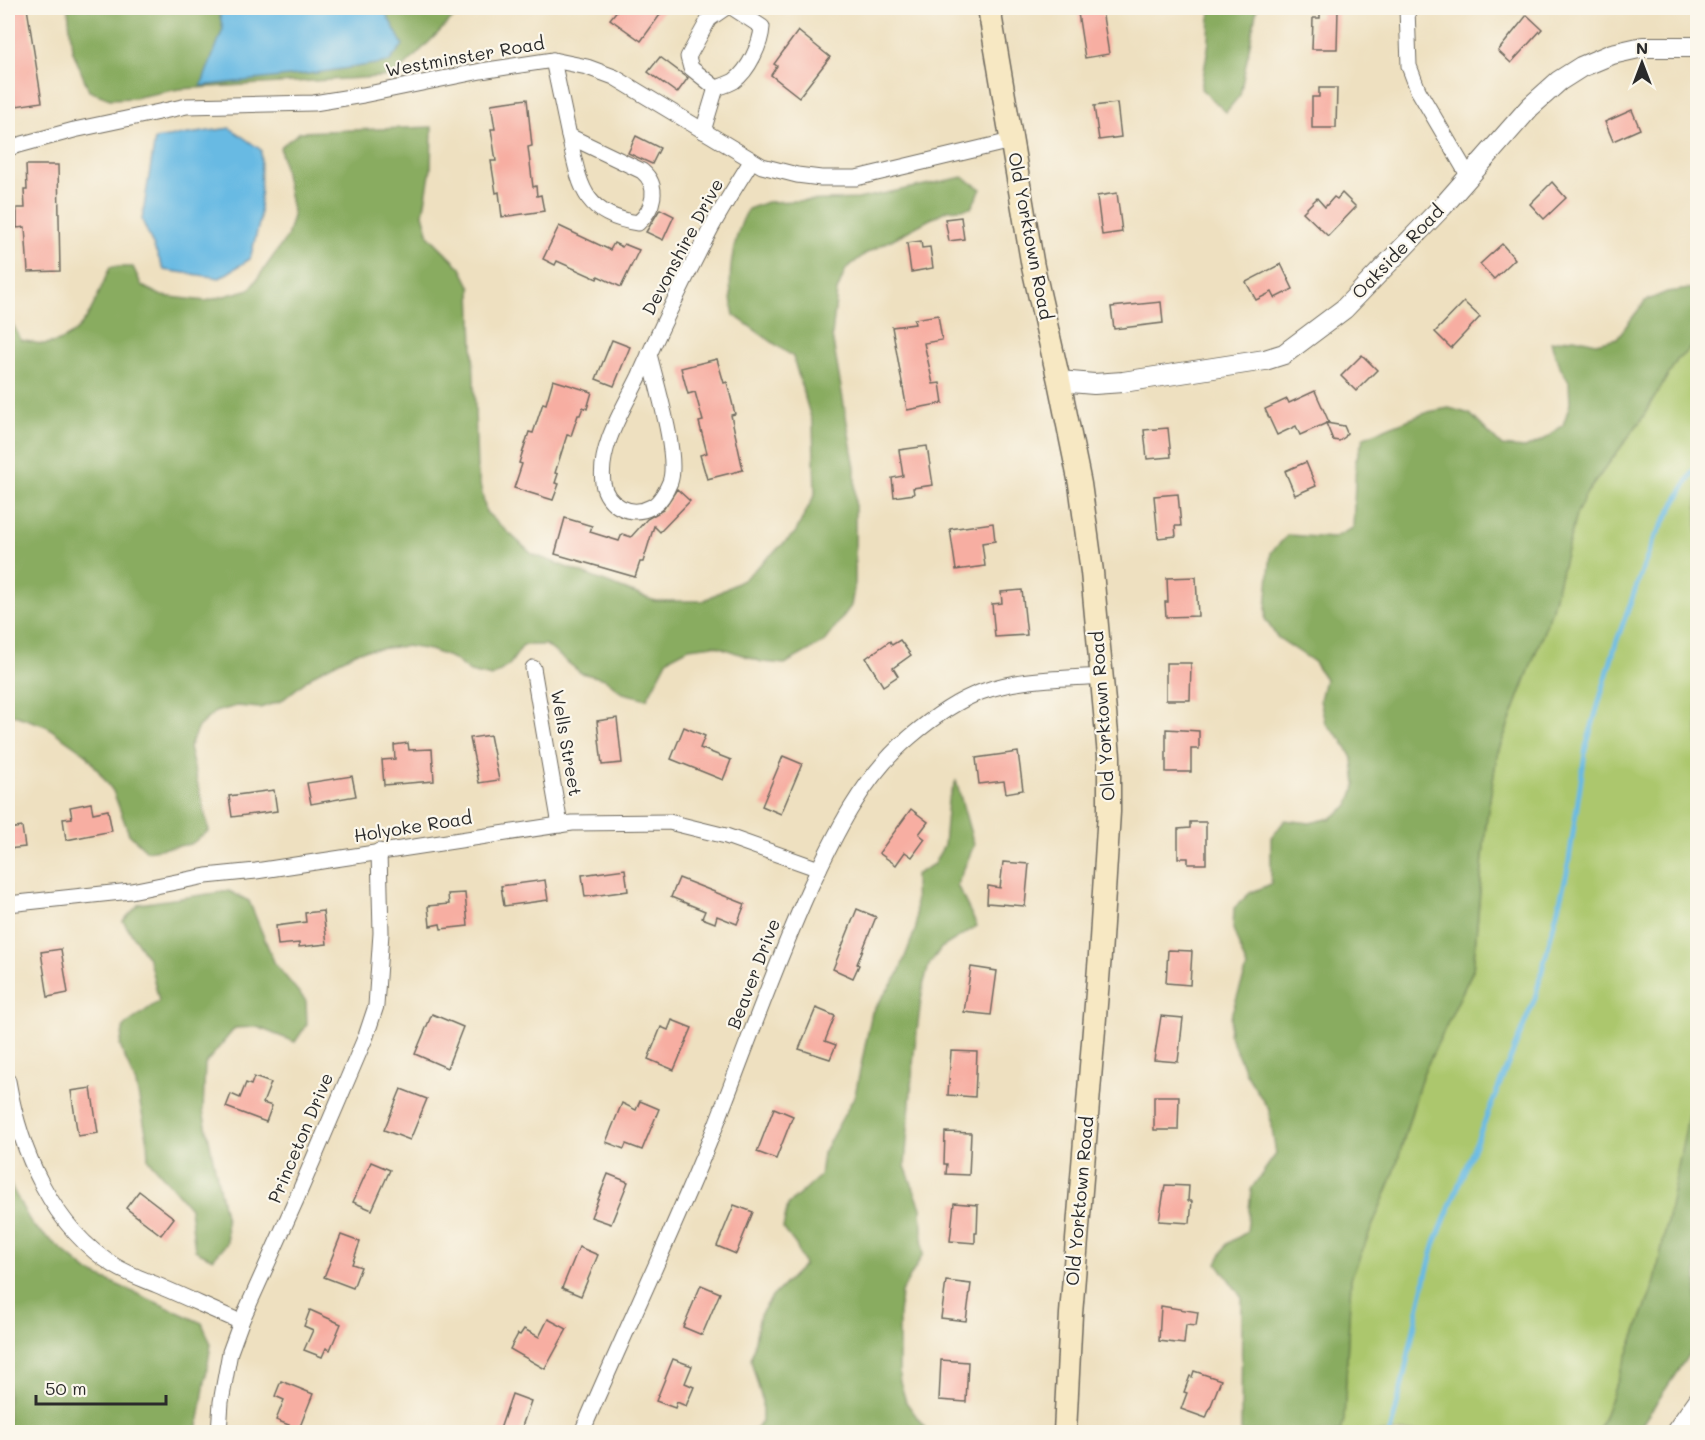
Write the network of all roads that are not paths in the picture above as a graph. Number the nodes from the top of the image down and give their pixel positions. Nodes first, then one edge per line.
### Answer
1 (725, 8) edge
2 (734, 8) edge
3 (989, 8) edge
4 (1407, 8) edge
5 (1698, 47) edge
6 (553, 60) junction
7 (716, 88) junction
8 (703, 131) junction
9 (569, 136) junction
10 (1011, 141) junction
11 (8, 148) edge
12 (752, 160) junction
13 (1468, 175) junction
14 (649, 354) junction
15 (1059, 381) junction
16 (533, 668) dead end
17 (1102, 676) junction
18 (560, 825) junction
19 (379, 851) junction
20 (819, 869) junction
21 (8, 904) edge
22 (8, 1081) edge
23 (241, 1322) junction
24 (1698, 1401) edge
25 (219, 1432) edge
26 (582, 1432) edge
27 (1065, 1432) edge
28 (1676, 1432) edge

1 - 7 street
2 - 7 street
3 - 10 main road, Old Yorktown Road
4 - 13 street
5 - 13 street, Oakside Road
6 - 8 street, Westminster Road
6 - 9 street
6 - 11 street, Westminster Road
7 - 8 street
8 - 12 street, Westminster Road
9 - 9 street
10 - 12 street, Westminster Road
10 - 15 main road, Old Yorktown Road
12 - 14 street, Devonshire Drive
13 - 15 street, Oakside Road
14 - 14 street, Devonshire Drive
15 - 17 main road, Old Yorktown Road
16 - 18 street, Wells Street
17 - 20 street, Beaver Drive
17 - 27 main road, Old Yorktown Road
18 - 19 street, Holyoke Road
18 - 20 street, Holyoke Road
19 - 21 street, Holyoke Road
19 - 23 street, Princeton Drive
20 - 26 street, Beaver Drive
22 - 23 street
23 - 25 street, Princeton Drive
24 - 28 street

